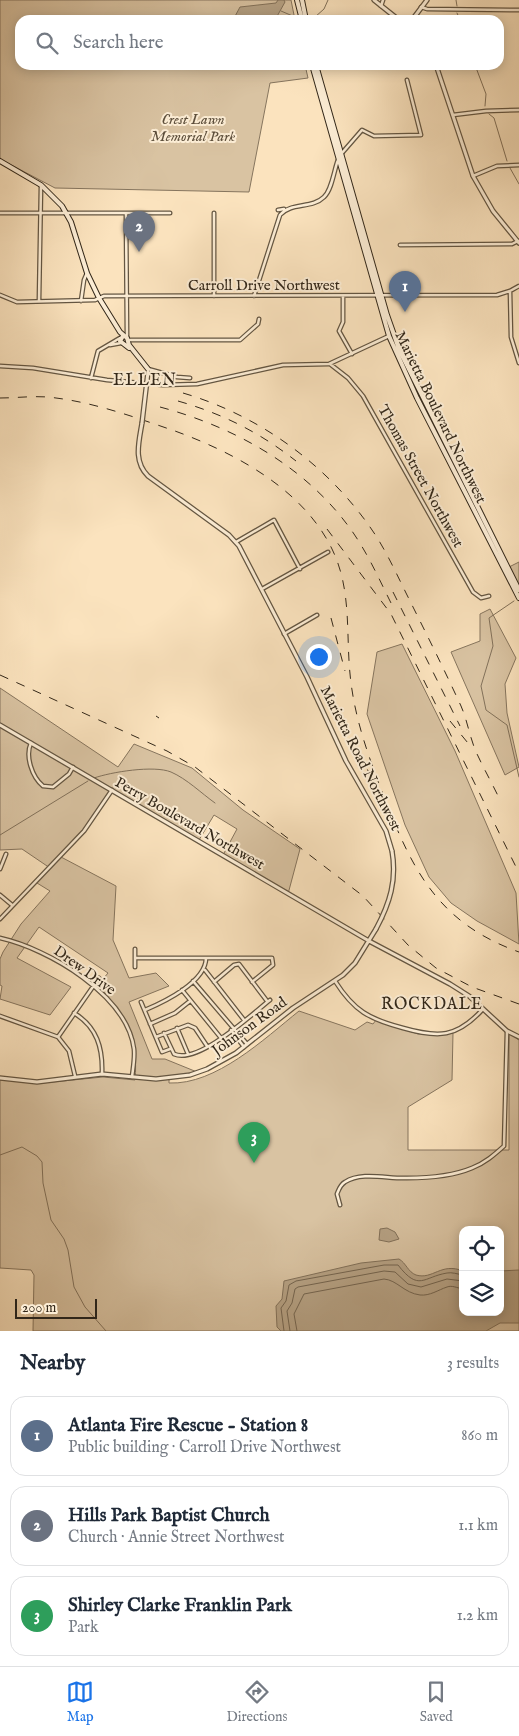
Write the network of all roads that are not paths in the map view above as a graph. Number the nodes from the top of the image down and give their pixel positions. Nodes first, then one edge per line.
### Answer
1 (297, 0) edge
2 (302, 0) edge
3 (374, 0) edge
4 (383, 0) edge
5 (427, 0) edge
6 (381, 6) junction
7 (421, 7) junction
8 (519, 10) edge
9 (301, 15) edge
10 (305, 15) edge
11 (393, 15) edge
12 (415, 15) edge
13 (315, 70) edge
14 (316, 70) edge
15 (438, 70) edge
16 (407, 80) dead end
17 (519, 110) edge
18 (453, 115) junction
19 (341, 153) junction
20 (338, 159) junction
21 (0, 161) edge
22 (519, 165) edge
23 (473, 176) junction
24 (41, 185) junction
25 (288, 209) junction
26 (278, 210) dead end
27 (0, 213) edge
28 (40, 213) junction
29 (170, 213) dead end
30 (214, 213) dead end
31 (67, 214) junction
32 (127, 214) junction
33 (518, 242) edge
34 (400, 245) dead end
35 (88, 273) junction
36 (519, 286) edge
37 (510, 291) junction
38 (0, 295) edge
39 (379, 295) junction
40 (127, 296) junction
41 (214, 296) junction
42 (254, 296) junction
43 (343, 296) junction
44 (99, 298) junction
45 (82, 301) junction
46 (39, 302) junction
47 (259, 318) dead end
48 (391, 335) junction
49 (124, 338) junction
50 (352, 354) junction
51 (519, 363) edge
52 (330, 364) junction
53 (0, 366) edge
54 (148, 371) junction
55 (91, 378) junction
56 (190, 378) dead end
57 (236, 542) junction
58 (328, 552) dead end
59 (300, 569) junction
60 (261, 590) junction
61 (519, 590) edge
62 (489, 596) dead end
63 (519, 598) edge
64 (317, 615) dead end
65 (284, 634) junction
66 (0, 725) edge
67 (31, 743) junction
68 (73, 767) junction
69 (112, 790) junction
70 (6, 854) dead end
71 (0, 869) edge
72 (0, 895) edge
73 (12, 905) junction
74 (0, 908) edge
75 (5, 912) junction
76 (0, 919) edge
77 (0, 938) edge
78 (369, 941) junction
79 (135, 949) dead end
80 (135, 958) junction
81 (206, 958) junction
82 (237, 958) junction
83 (237, 964) junction
84 (135, 967) dead end
85 (204, 970) junction
86 (99, 978) dead end
87 (193, 980) junction
88 (335, 981) junction
89 (214, 982) junction
90 (252, 982) junction
91 (92, 986) junction
92 (182, 990) junction
93 (190, 1001) junction
94 (141, 1002) dead end
95 (483, 1009) junction
96 (145, 1010) junction
97 (74, 1013) junction
98 (0, 1016) edge
99 (244, 1020) junction
100 (150, 1024) junction
101 (177, 1028) junction
102 (232, 1030) junction
103 (506, 1031) junction
104 (164, 1033) junction
105 (58, 1037) junction
106 (156, 1037) junction
107 (519, 1037) edge
108 (221, 1038) junction
109 (245, 1045) junction
110 (208, 1046) junction
111 (170, 1049) junction
112 (188, 1054) junction
113 (102, 1074) junction
114 (75, 1076) junction
115 (132, 1076) junction
116 (0, 1078) edge
117 (340, 1205) dead end

1 - 9 main road
2 - 10 main road
3 - 6 street
4 - 6 street
5 - 7 street
6 - 11 street
7 - 8 street
7 - 12 street
13 - 20 main road
14 - 19 main road
15 - 18 street
16 - 19 street
17 - 18 street
18 - 23 street
19 - 20 street
19 - 39 main road
20 - 25 street
20 - 39 main road
21 - 24 main road
22 - 23 street
23 - 33 street
24 - 28 street
24 - 31 main road
25 - 26 street
25 - 42 street
27 - 28 street
28 - 31 street
28 - 46 street
29 - 32 street
30 - 41 street
31 - 32 street
31 - 35 main road
32 - 40 street
33 - 34 street
35 - 44 main road
35 - 45 street
36 - 37 street, Carroll Drive Northwest
37 - 39 street, Carroll Drive Northwest
37 - 51 street
38 - 46 street, Carroll Drive Northwest
39 - 43 street, Carroll Drive Northwest
39 - 48 main road
40 - 41 street, Carroll Drive Northwest
40 - 44 street, Carroll Drive Northwest
40 - 49 street
41 - 42 street, Carroll Drive Northwest
42 - 43 street, Carroll Drive Northwest
43 - 50 street
44 - 45 street, Carroll Drive Northwest
44 - 49 main road
45 - 46 street, Carroll Drive Northwest
47 - 49 street
48 - 50 street
48 - 61 main road
48 - 63 main road, Marietta Boulevard Northwest
49 - 54 main road
49 - 55 street
50 - 52 street
52 - 55 street
52 - 62 street, Thomas Street Northwest
53 - 55 street
54 - 56 street
54 - 57 street, Marietta Road Northwest, bridge
57 - 59 street
57 - 60 street, Marietta Road Northwest
58 - 59 street
59 - 60 street
60 - 65 street, Marietta Road Northwest
64 - 65 street
65 - 78 street, Marietta Road Northwest, bridge
66 - 67 street, Perry Boulevard Northwest
67 - 68 street, Perry Boulevard Northwest
67 - 68 street
68 - 69 street, Perry Boulevard Northwest
69 - 73 street
69 - 78 street, Perry Boulevard Northwest
70 - 71 street
72 - 73 street
73 - 75 street
74 - 75 street
75 - 76 street
77 - 91 street, Drew Drive
78 - 88 street, Johnson Road
78 - 95 street, Perry Boulevard Northwest
79 - 80 street
80 - 81 street
80 - 84 street
81 - 82 street
81 - 85 street
82 - 83 street
82 - 90 street
83 - 89 street
83 - 90 street
85 - 87 street
85 - 89 street
86 - 91 street
87 - 92 street
87 - 102 street
88 - 95 street
88 - 109 street, Johnson Road
89 - 99 street
90 - 99 street
91 - 97 street
91 - 115 street, Drew Drive
92 - 93 street
92 - 96 street
93 - 100 street
93 - 108 street
94 - 96 street
95 - 103 street, Perry Boulevard Northwest
96 - 100 street
97 - 105 street
97 - 113 street
98 - 105 street
99 - 102 street
100 - 106 street
101 - 104 street
101 - 110 street
101 - 112 street
102 - 108 street
102 - 109 street
102 - 109 street
103 - 107 street, Perry Boulevard Northwest
103 - 117 street
104 - 106 street
104 - 111 street
105 - 114 street
106 - 111 street
108 - 110 street
109 - 115 street, Johnson Road
110 - 112 street
111 - 112 street
113 - 114 street, Johnson Road
113 - 115 street, Johnson Road
114 - 116 street, Johnson Road

